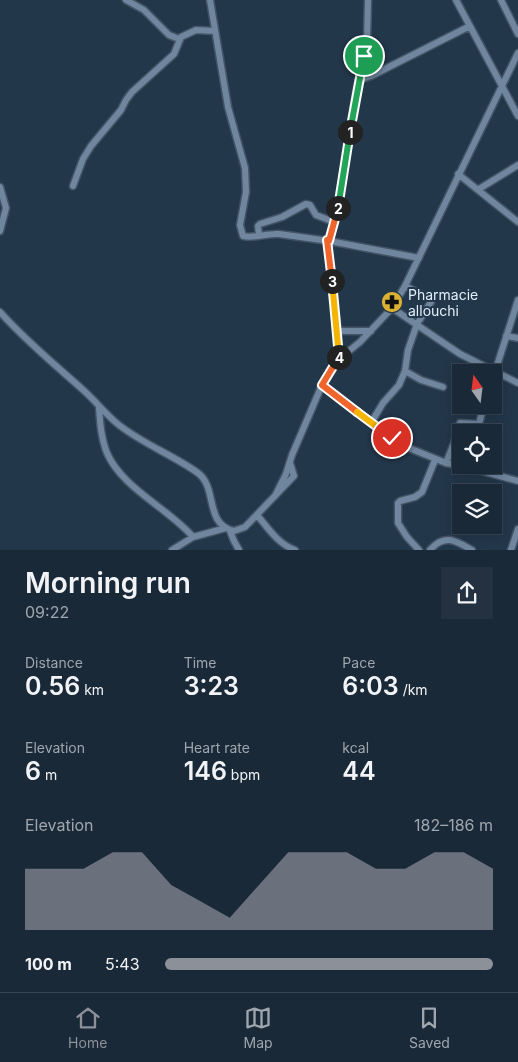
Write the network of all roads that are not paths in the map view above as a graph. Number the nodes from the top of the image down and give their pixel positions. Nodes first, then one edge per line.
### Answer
1 (126, 0) edge
2 (210, 0) edge
3 (368, 0) edge
4 (456, 0) edge
5 (501, 0) edge
6 (470, 26) junction
7 (215, 31) junction
8 (518, 34) edge
9 (179, 39) junction
10 (518, 53) edge
11 (359, 80) junction
12 (502, 86) junction
13 (518, 116) edge
14 (518, 165) edge
15 (458, 174) junction
16 (73, 186) dead end
17 (0, 187) edge
18 (479, 189) junction
19 (334, 222) junction
20 (518, 222) edge
21 (0, 231) edge
22 (259, 236) junction
23 (328, 241) junction
24 (419, 258) junction
25 (405, 286) junction
26 (518, 300) edge
27 (392, 308) junction
28 (0, 312) edge
29 (417, 324) junction
30 (371, 330) junction
31 (338, 331) junction
32 (506, 336) junction
33 (518, 338) edge
34 (340, 359) junction
35 (479, 364) edge
36 (497, 364) edge
37 (405, 371) junction
38 (502, 376) edge
39 (518, 383) edge
40 (322, 385) junction
41 (443, 387) dead end
42 (99, 407) junction
43 (482, 414) edge
44 (371, 423) junction
45 (435, 460) junction
46 (446, 463) junction
47 (518, 481) edge
48 (257, 515) junction
49 (228, 529) junction
50 (518, 529) edge
51 (193, 537) junction
52 (172, 550) edge
53 (239, 550) edge
54 (295, 550) edge
55 (419, 550) edge
56 (430, 550) edge
57 (472, 550) edge
58 (511, 550) edge

1 - 9 street
2 - 7 street
3 - 11 street
4 - 6 street
5 - 8 street
6 - 11 street
6 - 12 street
7 - 9 street
7 - 22 street
9 - 16 street
10 - 12 street
11 - 19 street
12 - 13 street
12 - 15 street
14 - 18 street
15 - 18 street
15 - 24 street
17 - 21 street
18 - 20 street
19 - 22 street
19 - 23 street
22 - 23 street
23 - 24 street
23 - 31 street
24 - 25 street
25 - 27 street
25 - 29 street
26 - 32 street
27 - 29 street
27 - 30 street
28 - 42 street
29 - 35 street
29 - 37 street
30 - 31 street
30 - 34 street
31 - 34 street
32 - 33 street
32 - 36 street
34 - 40 street
37 - 41 street
37 - 44 street
38 - 39 street
40 - 44 street
40 - 48 street
42 - 49 street
42 - 51 street
43 - 46 street
44 - 45 street
45 - 46 street
45 - 55 street
46 - 47 street
48 - 49 street
48 - 54 street
49 - 51 street
49 - 53 street
50 - 58 street
51 - 52 street
56 - 57 street

